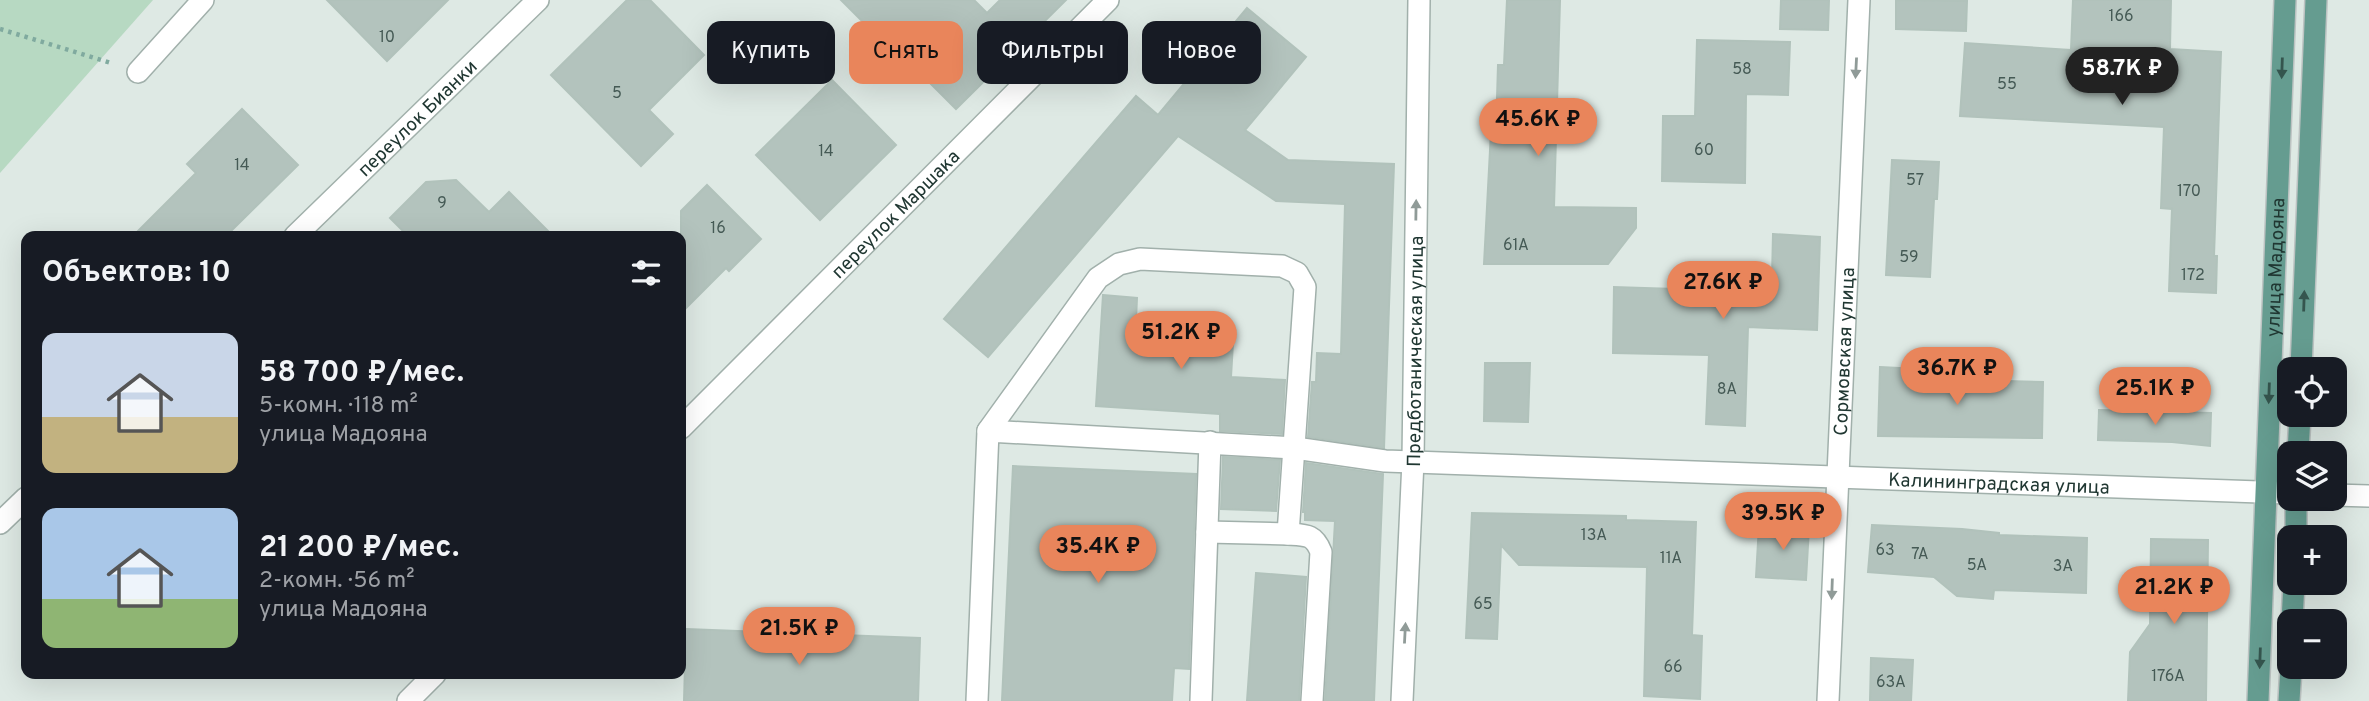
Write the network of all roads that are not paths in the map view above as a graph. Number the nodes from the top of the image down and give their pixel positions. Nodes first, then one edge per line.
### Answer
1 (203, 0) edge
2 (538, 0) edge
3 (1108, 0) edge
4 (1419, 0) edge
5 (1859, 0) edge
6 (2285, 0) edge
7 (2316, 0) edge
8 (138, 72) road end
9 (300, 231) edge
10 (2301, 357) edge
11 (686, 423) edge
12 (988, 431) junction
13 (1210, 442) junction
14 (1295, 448) junction
15 (1413, 461) junction
16 (1836, 478) junction
17 (2265, 492) junction
18 (2277, 492) edge
19 (2347, 495) edge
20 (2369, 496) edge
21 (21, 503) edge
22 (0, 523) edge
23 (1207, 531) junction
24 (1288, 534) junction
25 (430, 679) edge
26 (2290, 679) edge
27 (408, 701) edge
28 (977, 701) edge
29 (1201, 701) edge
30 (1312, 701) edge
31 (1402, 701) edge
32 (1828, 701) edge
33 (2259, 701) edge
34 (2289, 701) edge

1 - 8 street
2 - 9 street, переулок Бианки
3 - 11 street, переулок Маршака
15 -> 4 street, Предботаническая улица
5 -> 16 street, Сормовская улица
6 -> 17 main road, улица Мадояна
10 -> 7 main road, улица Мадояна
12 - 13 street, Калининградская улица
12 - 14 street
12 - 28 street
13 - 14 street, Калининградская улица
13 - 23 street
14 - 15 street, Калининградская улица
14 - 24 street
15 - 16 street, Калининградская улица
31 -> 15 street, Предботаническая улица
16 - 17 street, Калининградская улица
16 -> 32 street, Сормовская улица
17 - 18 street, Калининградская улица
17 -> 33 main road, улица Мадояна
19 - 20 street
21 - 22 street
23 - 24 street
23 - 29 street
24 - 30 street
25 - 27 street
26 - 34 main road

